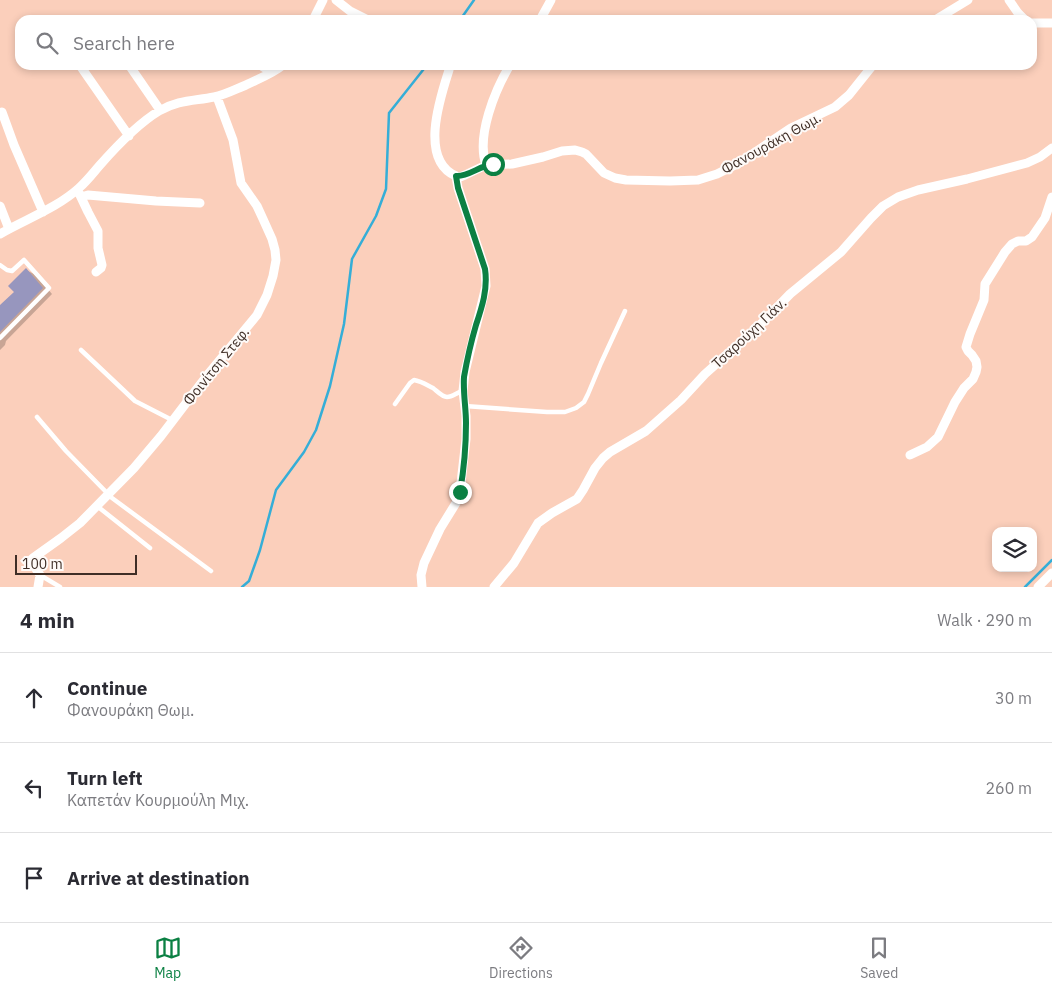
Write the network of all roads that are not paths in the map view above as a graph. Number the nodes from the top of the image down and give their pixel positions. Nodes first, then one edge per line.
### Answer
1 (323, 0) edge
2 (336, 0) edge
3 (551, 0) edge
4 (968, 0) edge
5 (1009, 0) edge
6 (316, 15) edge
7 (358, 15) edge
8 (543, 15) edge
9 (943, 15) edge
10 (1020, 15) edge
11 (1037, 23) edge
12 (1052, 23) edge
13 (82, 70) edge
14 (132, 70) edge
15 (268, 70) edge
16 (274, 70) edge
17 (449, 70) edge
18 (508, 70) edge
19 (869, 70) edge
20 (271, 72) junction
21 (217, 97) junction
22 (160, 110) junction
23 (2, 112) dead end
24 (129, 136) junction
25 (1052, 148) edge
26 (486, 165) junction
27 (456, 176) junction
28 (80, 193) junction
29 (1052, 197) edge
30 (200, 202) dead end
31 (0, 206) edge
32 (43, 212) junction
33 (9, 229) junction
34 (0, 234) edge
35 (0, 265) edge
36 (96, 272) dead end
37 (625, 311) dead end
38 (0, 338) edge
39 (81, 350) dead end
40 (463, 391) junction
41 (395, 404) dead end
42 (465, 406) junction
43 (37, 417) dead end
44 (173, 421) junction
45 (910, 455) dead end
46 (108, 494) junction
47 (97, 506) junction
48 (150, 548) dead end
49 (211, 571) dead end
50 (1052, 573) edge
51 (40, 575) junction
52 (38, 587) edge
53 (60, 587) edge
54 (422, 587) edge
55 (494, 587) edge
56 (1038, 587) edge

1 - 6 street
2 - 7 street
3 - 8 street
4 - 9 street
5 - 10 street
11 - 12 street
13 - 24 street
14 - 22 street
15 - 20 street
16 - 20 street
17 - 27 street
18 - 26 street
19 - 26 street, Φανουράκη Θωμ.
20 - 21 street
21 - 22 street
21 - 44 street, Φοινίτση Στεφ.
22 - 24 street
23 - 32 street
24 - 28 street
25 - 55 street, Τσαρούχη Γιάν.
26 - 27 street, Φανουράκη Θωμ.
27 - 40 street
28 - 30 street
28 - 32 street
28 - 36 street
29 - 45 street
31 - 33 street
32 - 33 street
33 - 34 street
35 - 38 lane
37 - 42 lane
39 - 44 lane
40 - 41 lane
40 - 42 street
42 - 54 street
43 - 46 lane
44 - 46 street, Φοινίτση Στεφ.
46 - 47 street, Φοινίτση Στεφ.
46 - 49 lane
47 - 48 lane
47 - 51 street, Φοινίτση Στεφ.
50 - 56 street
51 - 52 street, Φοινίτση Στεφ.
51 - 53 lane

